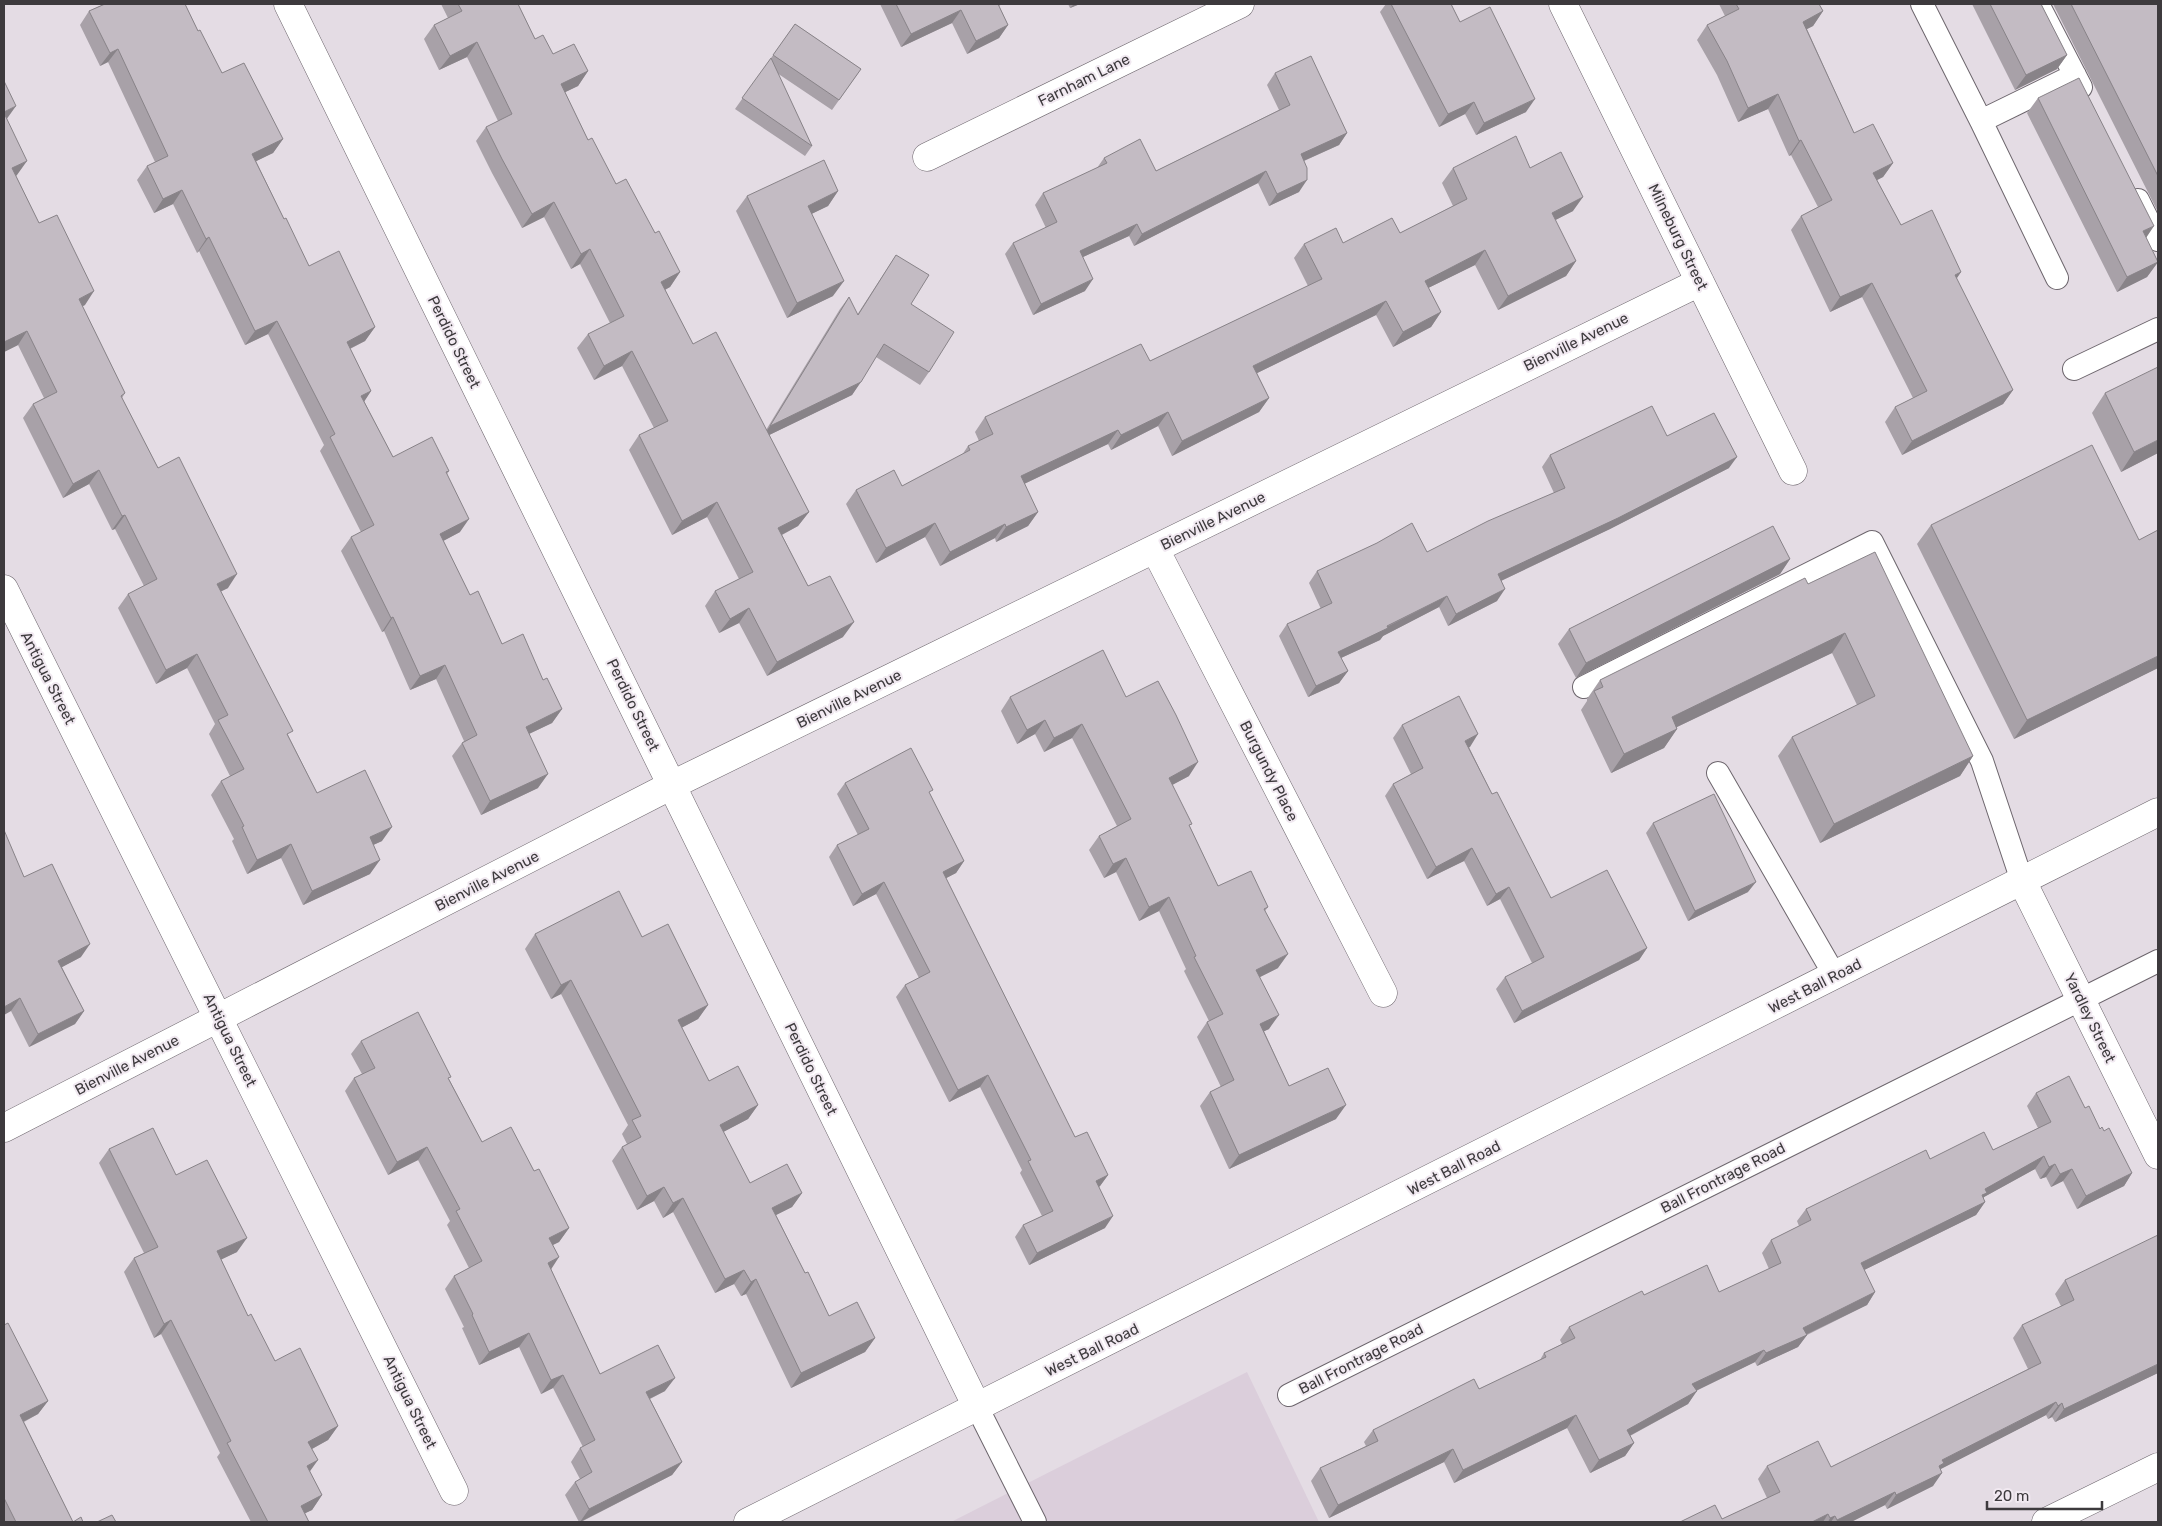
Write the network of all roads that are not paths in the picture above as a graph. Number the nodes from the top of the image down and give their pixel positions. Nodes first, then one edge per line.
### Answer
1 (288, 4) edge
2 (1240, 4) edge
3 (1563, 4) edge
4 (1922, 4) edge
5 (2038, 4) edge
6 (2075, 75) junction
7 (2092, 110) edge
8 (1981, 121) junction
9 (927, 157) dead end
10 (2128, 179) edge
11 (2158, 240) edge
12 (2056, 278) dead end
13 (1700, 282) junction
14 (2158, 329) edge
15 (2074, 369) dead end
16 (1793, 471) dead end
17 (1155, 549) junction
18 (4, 589) edge
19 (1584, 687) edge
20 (1718, 773) dead end
21 (672, 785) junction
22 (2158, 812) edge
23 (2022, 881) junction
24 (2158, 961) edge
25 (1836, 976) junction
26 (1383, 993) dead end
27 (2081, 1000) junction
28 (220, 1019) junction
29 (4, 1128) edge
30 (2158, 1155) edge
31 (1289, 1395) dead end
32 (977, 1407) junction
33 (2158, 1466) edge
34 (454, 1492) dead end
35 (748, 1522) edge
36 (1035, 1522) edge
37 (2046, 1522) edge

1 - 21 street, Perdido Street
2 - 9 street, Farnham Lane
3 - 13 street, Milneburg Street
4 - 8 lane
5 - 6 lane
6 - 7 lane
6 - 8 lane
8 - 12 lane
10 - 11 lane
13 - 16 street, Milneburg Street
13 - 17 street, Bienville Avenue
14 - 15 lane
17 - 21 street, Bienville Avenue
17 - 26 street, Burgundy Place
18 - 28 street, Antigua Street
19 - 23 lane
20 - 25 lane
21 - 28 street, Bienville Avenue
21 - 32 street, Perdido Street
22 - 23 street, West Ball Road
23 - 25 street, West Ball Road
23 - 27 street, Yardley Street
24 - 27 lane, Ball Frontrage Road
25 - 32 street, West Ball Road
27 - 30 street, Yardley Street
27 - 31 lane, Ball Frontrage Road
28 - 29 street, Bienville Avenue
28 - 34 street, Antigua Street
32 - 35 street, West Ball Road
32 - 36 lane
33 - 37 street

